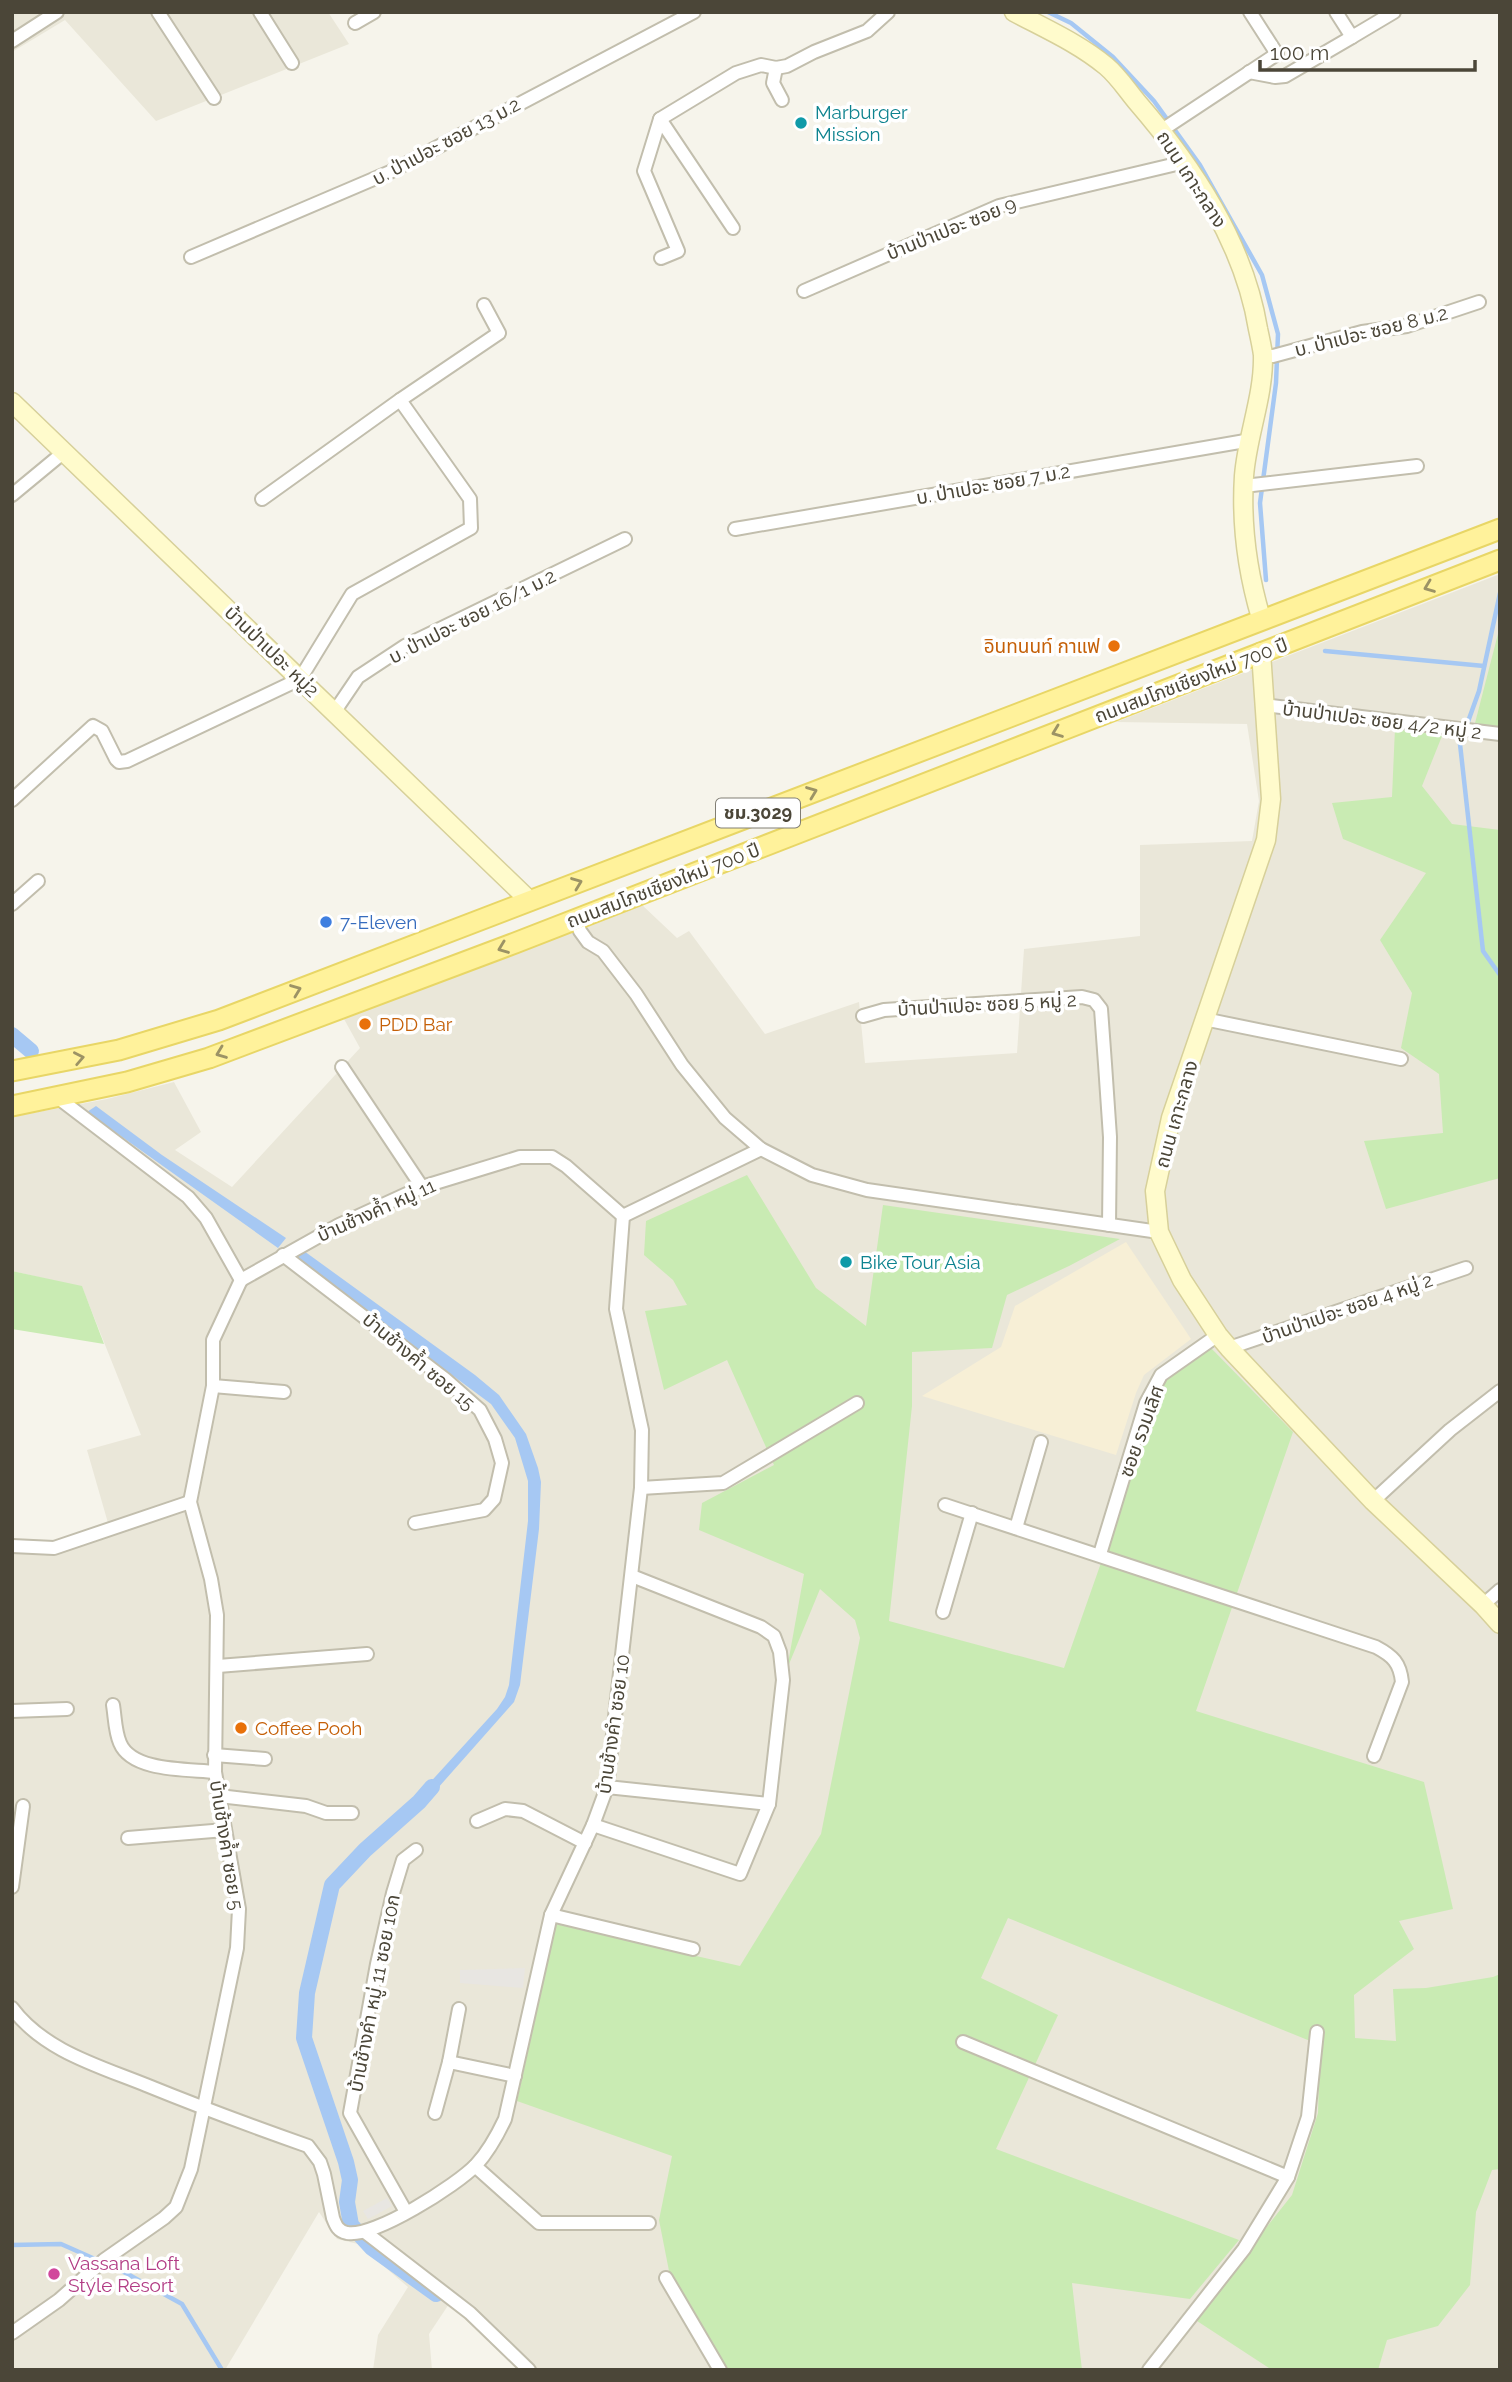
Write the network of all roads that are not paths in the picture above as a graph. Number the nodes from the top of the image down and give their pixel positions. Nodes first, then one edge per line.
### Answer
1 (57, 12) edge
2 (158, 12) edge
3 (260, 12) edge
4 (373, 12) edge
5 (694, 12) edge
6 (888, 12) edge
7 (1250, 12) edge
8 (1336, 12) edge
9 (1394, 12) edge
10 (1018, 13) edge
11 (355, 23) dead end
12 (1352, 37) junction
13 (12, 41) edge
14 (292, 63) dead end
15 (776, 68) junction
16 (1249, 72) junction
17 (215, 98) dead end
18 (782, 100) dead end
19 (660, 119) junction
20 (1168, 126) junction
21 (1185, 162) junction
22 (733, 228) dead end
23 (191, 257) dead end
24 (661, 258) dead end
25 (804, 291) dead end
26 (1479, 302) dead end
27 (484, 305) dead end
28 (1272, 355) junction
29 (400, 400) junction
30 (12, 402) edge
31 (1251, 440) junction
32 (64, 452) junction
33 (1417, 466) dead end
34 (1244, 486) junction
35 (12, 495) edge
36 (262, 499) dead end
37 (735, 529) dead end
38 (1498, 529) edge
39 (625, 539) dead end
40 (1496, 561) edge
41 (1261, 618) junction
42 (1261, 652) junction
43 (300, 679) junction
44 (1264, 705) junction
45 (335, 711) junction
46 (1500, 734) edge
47 (12, 800) edge
48 (38, 881) dead end
49 (530, 901) junction
50 (12, 904) edge
51 (576, 919) junction
52 (863, 1016) dead end
53 (1204, 1019) junction
54 (1401, 1059) dead end
55 (14, 1067) edge
56 (342, 1067) dead end
57 (57, 1097) junction
58 (12, 1106) edge
59 (761, 1149) junction
60 (422, 1186) junction
61 (623, 1216) junction
62 (1109, 1226) junction
63 (1159, 1232) junction
64 (283, 1255) junction
65 (1466, 1268) dead end
66 (241, 1280) junction
67 (1224, 1341) junction
68 (212, 1386) junction
69 (1500, 1391) edge
70 (284, 1392) dead end
71 (857, 1402) dead end
72 (1041, 1442) dead end
73 (641, 1489) junction
74 (1373, 1501) junction
75 (190, 1502) junction
76 (946, 1505) dead end
77 (972, 1513) junction
78 (415, 1523) dead end
79 (1016, 1528) junction
80 (12, 1546) edge
81 (1100, 1554) junction
82 (632, 1576) junction
83 (1500, 1590) edge
84 (1483, 1605) junction
85 (943, 1612) dead end
86 (1500, 1624) edge
87 (367, 1654) dead end
88 (218, 1666) junction
89 (113, 1705) dead end
90 (67, 1709) dead end
91 (12, 1711) edge
92 (214, 1755) junction
93 (1374, 1756) dead end
94 (265, 1759) dead end
95 (215, 1772) junction
96 (607, 1787) junction
97 (219, 1796) junction
98 (769, 1804) junction
99 (23, 1806) dead end
100 (352, 1813) dead end
101 (477, 1821) dead end
102 (593, 1825) junction
103 (225, 1830) junction
104 (128, 1838) dead end
105 (585, 1843) junction
106 (416, 1850) dead end
107 (12, 1887) edge
108 (551, 1915) junction
109 (693, 1949) dead end
110 (12, 2008) edge
111 (458, 2009) dead end
112 (1317, 2032) dead end
113 (963, 2042) dead end
114 (449, 2062) junction
115 (515, 2076) junction
116 (203, 2107) junction
117 (435, 2113) dead end
118 (475, 2166) junction
119 (1288, 2177) junction
120 (406, 2212) junction
121 (649, 2223) dead end
122 (359, 2232) junction
123 (666, 2278) dead end
124 (12, 2333) edge
125 (529, 2370) edge
126 (720, 2370) edge
127 (1149, 2370) edge

1 - 13 street
2 - 17 street
3 - 14 street
4 - 11 street
5 - 23 street, บ. ป่าเปอะ ซอย 13 ม.2
6 - 15 street
7 - 16 street
8 - 12 street
9 - 12 street
10 - 20 street, ถนน เกาะกลาง
12 - 16 street
15 - 18 street
15 - 19 street
16 - 20 street
19 - 22 street
19 - 24 street
20 - 21 street, ถนน เกาะกลาง
21 - 25 street, บ้านป่าเปอะ ซอย 9
21 - 28 street, ถนน เกาะกลาง
26 - 28 street, บ. ป่าเปอะ ซอย 8 ม.2
27 - 29 street
28 - 31 street, ถนน เกาะกลาง
29 - 36 street
29 - 43 street
30 - 32 street, บ้านป่าเปอะ หมู่2
31 - 34 street, ถนน เกาะกลาง
31 - 37 street, บ. ป่าเปอะ ซอย 7 ม.2
32 - 35 street
32 - 43 street, บ้านป่าเปอะ หมู่2
33 - 34 street
34 - 41 street, ถนน เกาะกลาง
38 - 41 main road, ถนนสมโภชเชียงใหม่ 700 ปี / ชม.3029
39 - 45 street, บ. ป่าเปอะ ซอย 16/1 ม.2
40 -> 42 main road, ถนนสมโภชเชียงใหม่ 700 ปี / ชม.3029
49 -> 41 main road, ถนนสมโภชเชียงใหม่ 700 ปี / ชม.3029
42 - 44 street, ถนน เกาะกลาง
42 -> 51 main road, ถนนสมโภชเชียงใหม่ 700 ปี / ชม.3029
43 - 45 street, บ้านป่าเปอะ หมู่2
43 - 47 street
44 - 46 street, บ้านป่าเปอะ ซอย 4/2 หมู่ 2
44 - 53 street, ถนน เกาะกลาง
45 - 49 street, บ้านป่าเปอะ หมู่2
48 - 50 street
55 -> 49 main road, ถนนสมโภชเชียงใหม่ 700 ปี / ชม.3029
51 -> 57 main road, ถนนสมโภชเชียงใหม่ 700 ปี / ชม.3029
51 - 59 street
52 - 62 street, บ้านป่าเปอะ ซอย 5 หมู่ 2
53 - 54 street
53 - 63 street, ถนน เกาะกลาง
56 - 60 street
57 - 58 main road, ถนนสมโภชเชียงใหม่ 700 ปี / ชม.3029
57 - 66 street
59 - 61 street
59 - 62 street
60 - 61 street, บ้านช้างค้ำ หมู่ 11
60 - 64 street, บ้านช้างค้ำ หมู่ 11
61 - 73 street, บ้านช้างคำ ซอย 10
62 - 63 street
63 - 67 street, ถนน เกาะกลาง
64 - 66 street, บ้านช้างค้ำ หมู่ 11
64 - 78 street, บ้านช้างค้ำ ซอย 15
65 - 67 street, บ้านป่าเปอะ ซอย 4 หมู่ 2
66 - 68 street, บ้านช้างค้ำ ซอย 5
67 - 74 street, ถนน เกาะกลาง
67 - 81 street, ซอย รวมเลิศ
68 - 70 street
68 - 75 street, บ้านช้างค้ำ ซอย 5
69 - 74 street
71 - 73 street
72 - 79 street
73 - 82 street, บ้านช้างคำ ซอย 10
74 - 84 street, ถนน เกาะกลาง
75 - 80 street
75 - 88 street, บ้านช้างค้ำ ซอย 5
76 - 77 street
77 - 79 street
77 - 85 street
79 - 81 street
81 - 93 street
82 - 96 street, บ้านช้างคำ ซอย 10
82 - 98 street
83 - 84 street
84 - 86 street, ถนน เกาะกลาง
87 - 88 street
88 - 92 street, บ้านช้างค้ำ ซอย 5
89 - 95 street
90 - 91 street
92 - 94 street
92 - 95 street, บ้านช้างค้ำ ซอย 5
95 - 97 street, บ้านช้างค้ำ ซอย 5
96 - 98 street
96 - 102 street, บ้านช้างคำ ซอย 10
97 - 100 street
97 - 103 street, บ้านช้างค้ำ ซอย 5
98 - 102 street
99 - 107 street
101 - 105 street
102 - 105 street, บ้านช้างคำ ซอย 10
103 - 104 street
103 - 116 street, บ้านช้างค้ำ ซอย 5
105 - 108 street, บ้านช้างคำ ซอย 10
106 - 120 street, บ้านช้างคำ หมู่ 11 ซอย 10ก
108 - 109 street
108 - 115 street, บ้านช้างคำ ซอย 10
110 - 116 street
111 - 114 street
112 - 119 street
113 - 119 street
114 - 115 street
114 - 117 street
115 - 118 street, บ้านช้างคำ ซอย 10
116 - 122 street
116 - 124 street, บ้านช้างค้ำ ซอย 5
118 - 120 street, บ้านช้างคำ ซอย 10
118 - 121 street
119 - 127 street
120 - 122 street, บ้านช้างคำ ซอย 10
122 - 125 street
123 - 126 street

